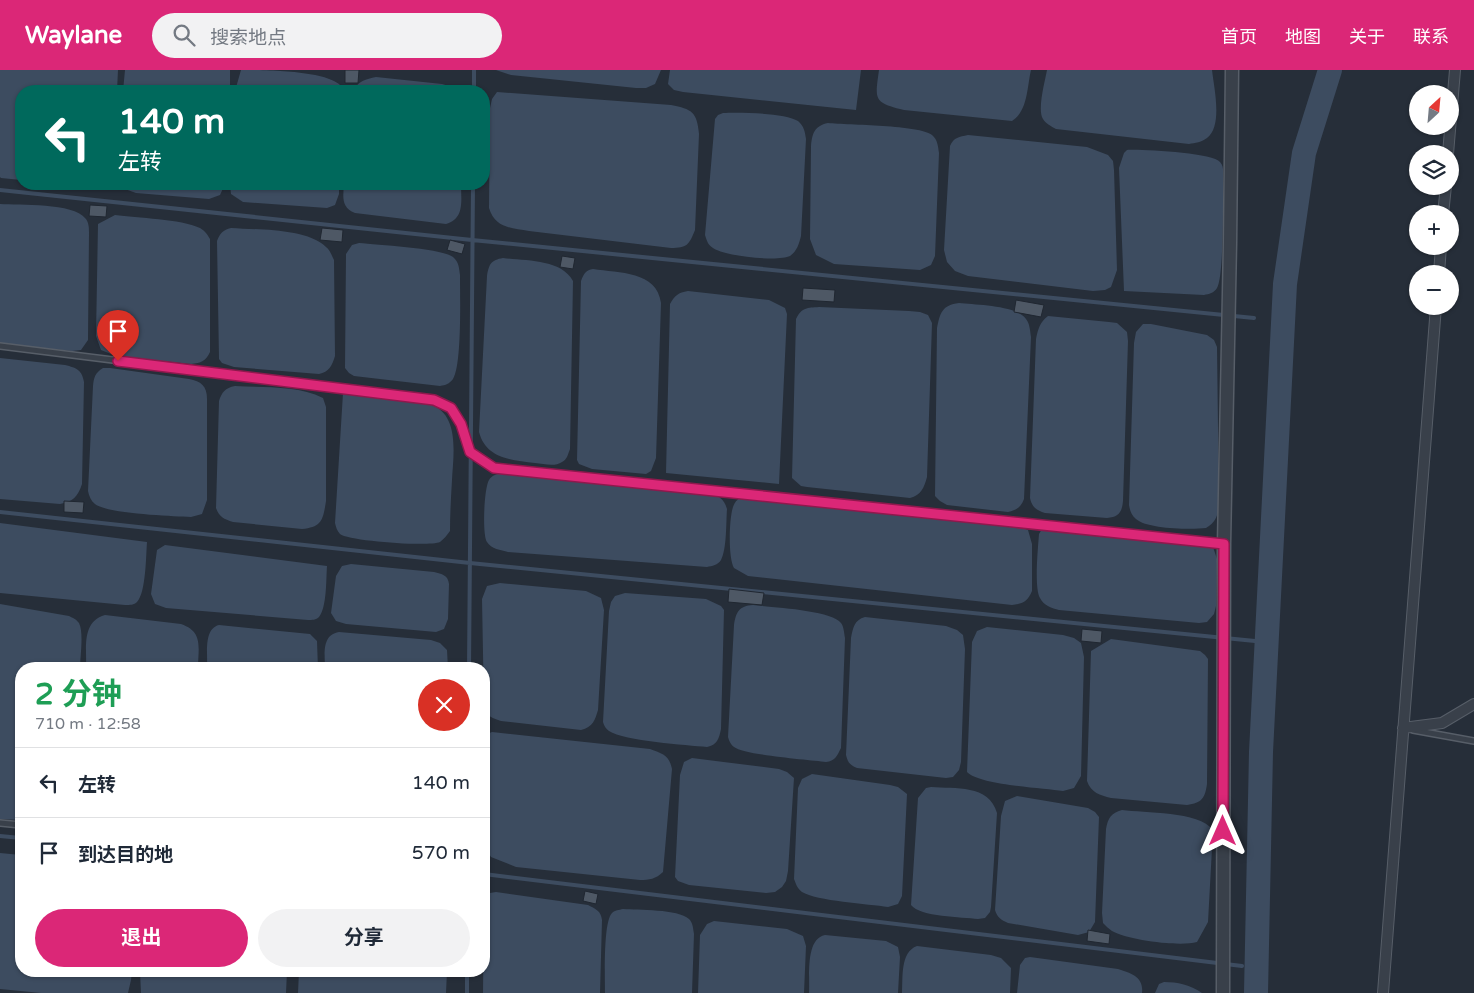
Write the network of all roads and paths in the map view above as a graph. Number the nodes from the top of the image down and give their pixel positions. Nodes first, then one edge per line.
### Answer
1 (1232, 70) edge
2 (1455, 70) edge
3 (1449, 145) edge
4 (1435, 315) edge
5 (0, 346) edge
6 (1224, 544) junction
7 (1474, 704) edge
8 (1403, 728) junction
9 (1474, 742) edge
10 (0, 823) edge
11 (15, 824) edge
12 (1223, 993) edge
13 (1382, 993) edge

1 - 6 street
2 - 3 street
4 - 8 street
5 - 6 lane
6 - 12 street
7 - 8 street
8 - 9 lane
8 - 13 street
10 - 11 lane

